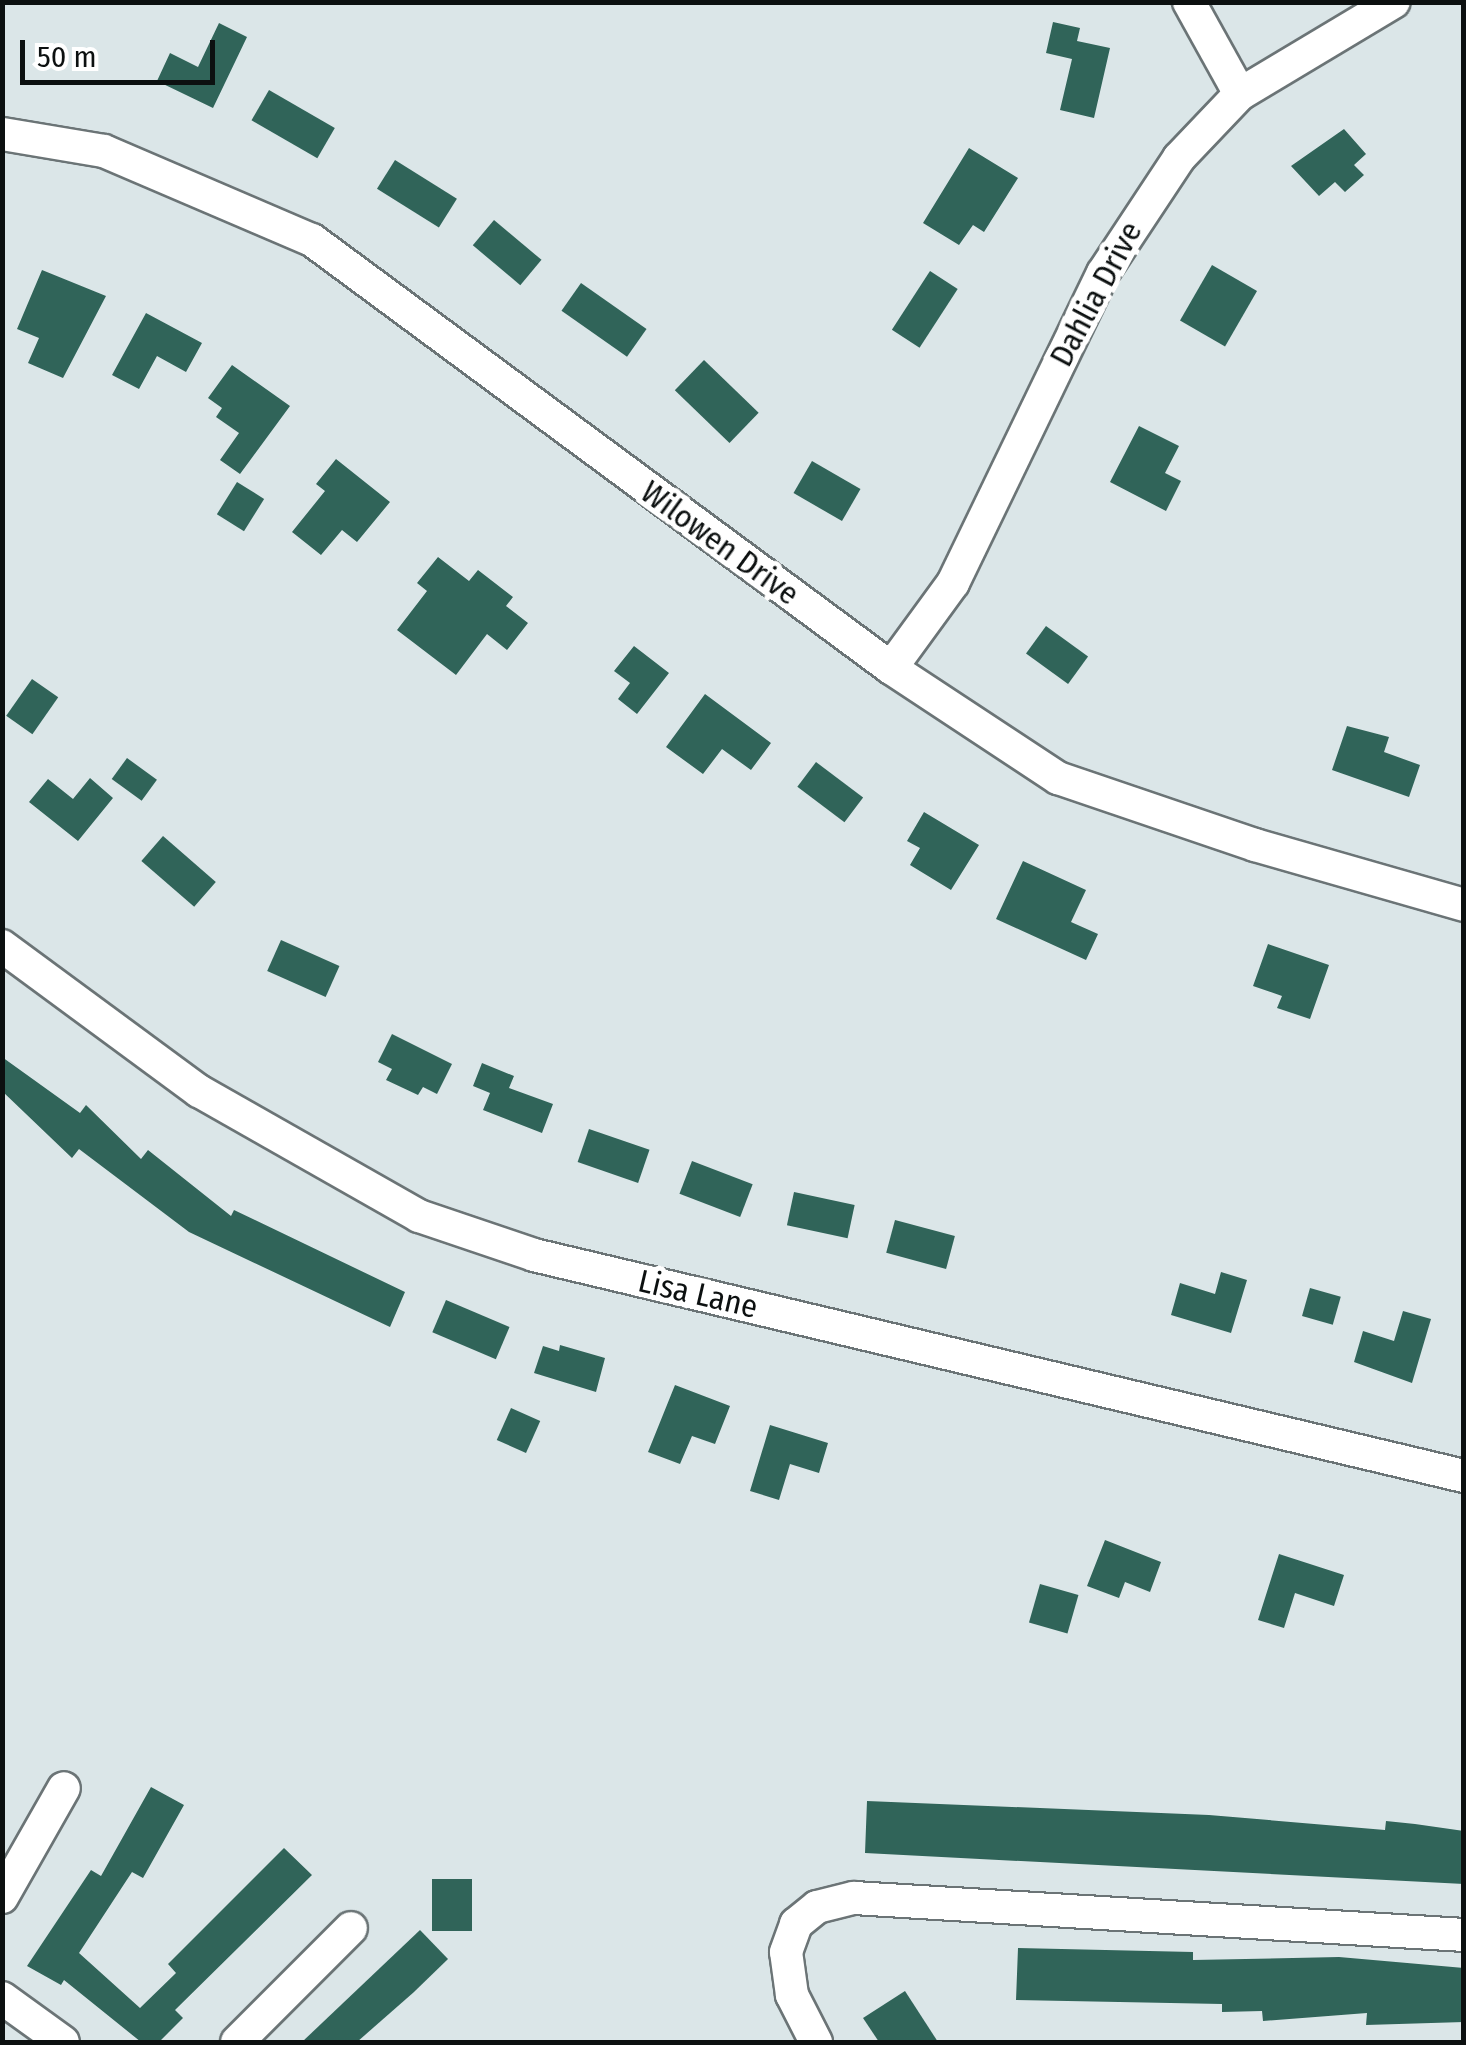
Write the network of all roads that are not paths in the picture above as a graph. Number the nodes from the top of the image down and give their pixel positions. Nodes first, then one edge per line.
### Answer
1 (1188, 2) edge
2 (1394, 2) edge
3 (1240, 94) junction
4 (2, 134) edge
5 (891, 668) junction
6 (1464, 905) edge
7 (2, 946) edge
8 (1464, 1476) edge
9 (64, 1788) dead end
10 (2, 1897) edge
11 (350, 1928) dead end
12 (1464, 1935) edge
13 (2, 1998) edge
14 (63, 2042) edge
15 (237, 2042) edge
16 (816, 2042) edge

1 - 3 street
2 - 3 street, Dahlia Drive
3 - 5 street, Dahlia Drive
4 - 5 street, Wilowen Drive
5 - 6 street, Wilowen Drive
7 - 8 street, Lisa Lane
9 - 10 street
11 - 15 street
12 - 16 street
13 - 14 street

